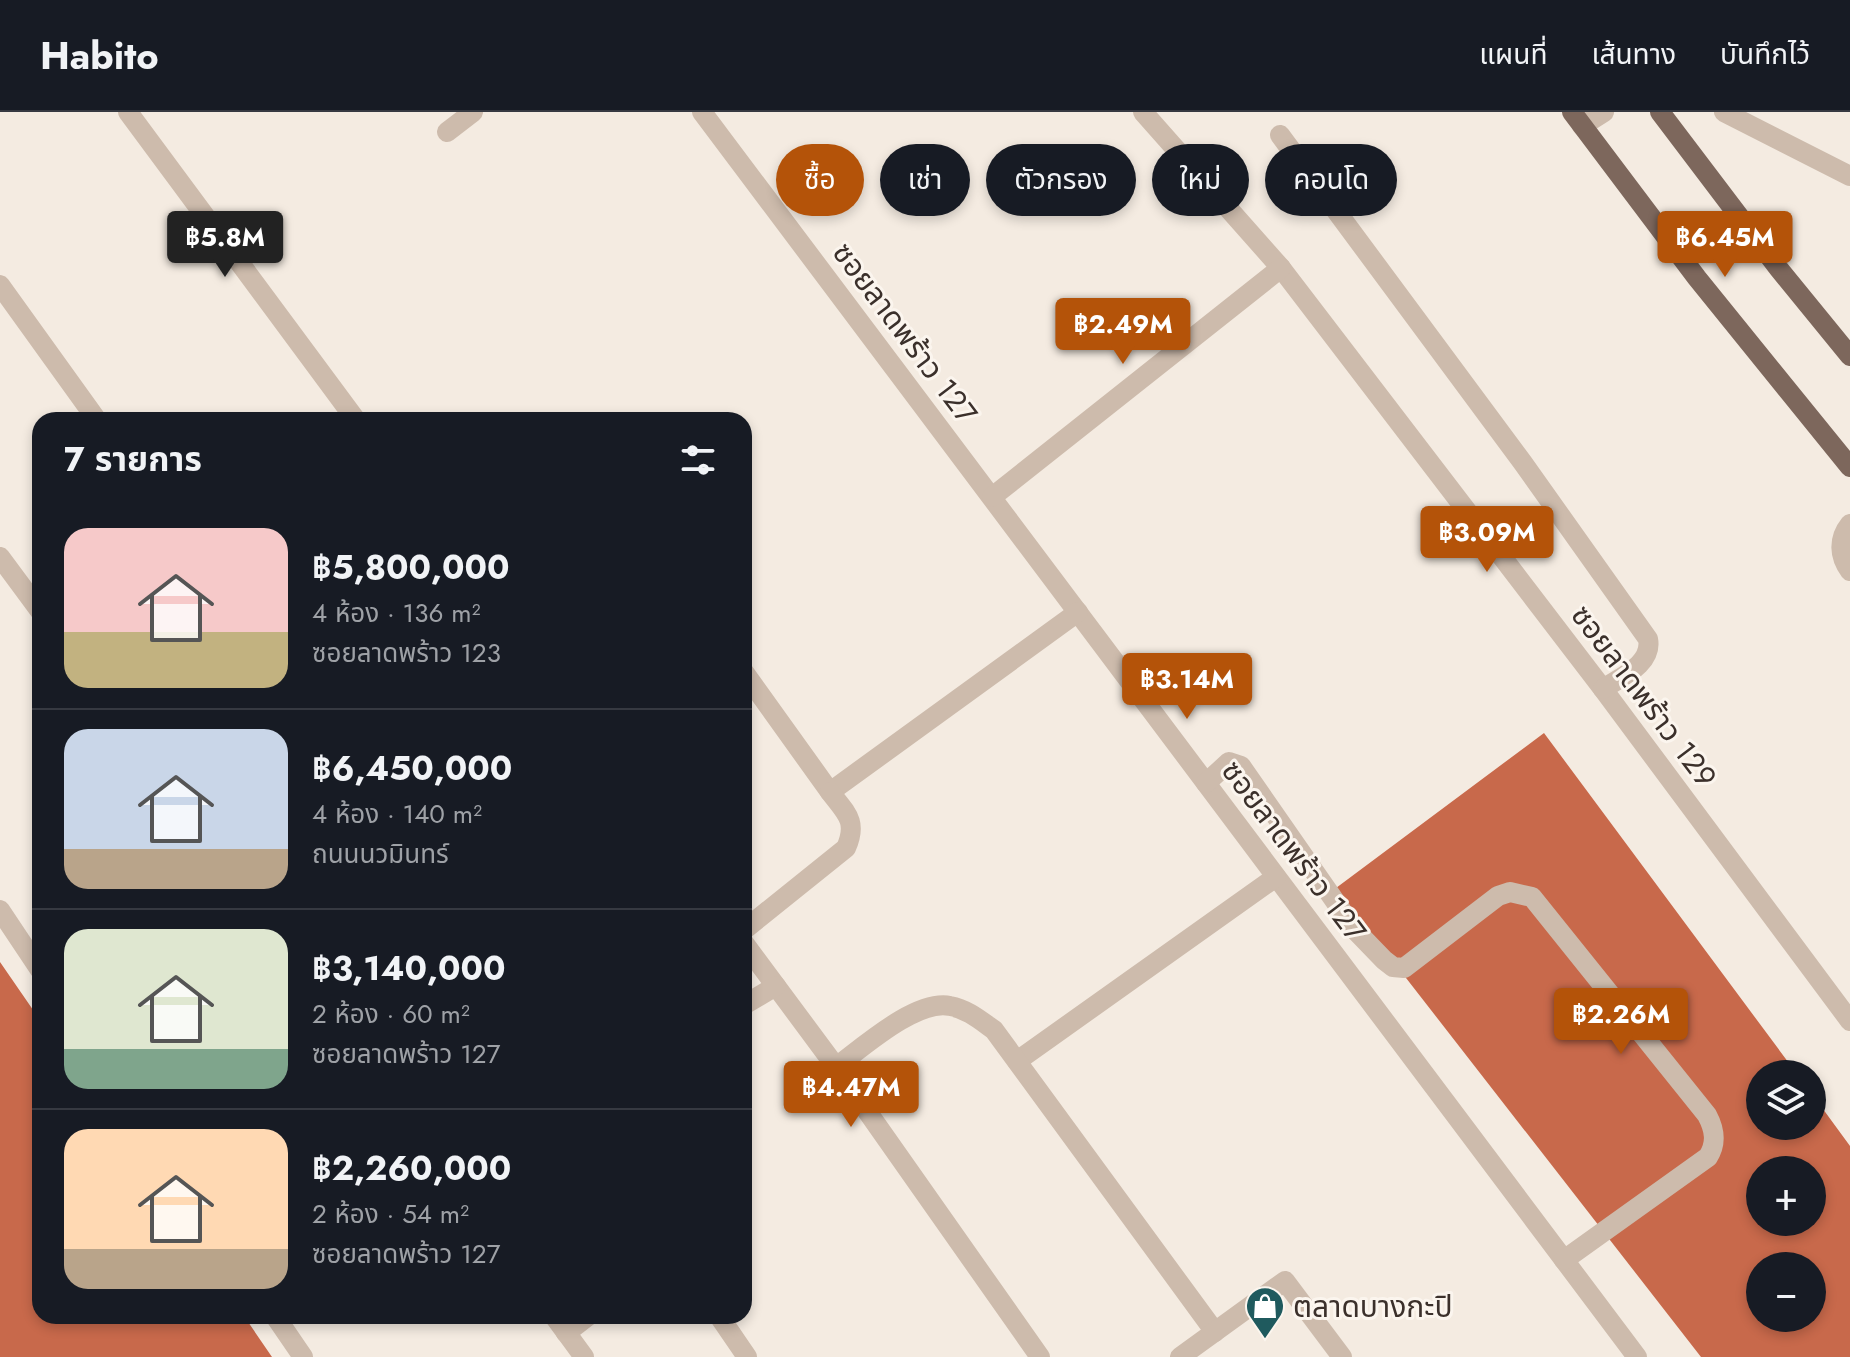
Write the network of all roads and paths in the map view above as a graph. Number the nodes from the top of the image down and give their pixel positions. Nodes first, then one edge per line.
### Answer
1 (128, 112) edge
2 (473, 112) edge
3 (702, 112) edge
4 (1143, 112) edge
5 (1604, 112) edge
6 (1660, 112) edge
7 (1724, 112) edge
8 (1577, 119) edge
9 (447, 132) dead end
10 (1280, 135) dead end
11 (1850, 176) edge
12 (1281, 268) junction
13 (0, 285) edge
14 (1850, 356) edge
15 (91, 412) edge
16 (350, 412) edge
17 (1850, 467) edge
18 (992, 497) junction
19 (1850, 524) edge
20 (0, 557) edge
21 (1850, 571) edge
22 (32, 600) edge
23 (1078, 612) junction
24 (752, 683) edge
25 (1603, 689) junction
26 (1206, 783) junction
27 (830, 792) junction
28 (1276, 877) junction
29 (0, 910) edge
30 (752, 924) edge
31 (752, 954) edge
32 (32, 958) edge
33 (776, 986) junction
34 (752, 1000) edge
35 (1850, 1021) edge
36 (1017, 1061) junction
37 (836, 1067) junction
38 (1564, 1260) junction
39 (280, 1324) edge
40 (560, 1324) edge
41 (724, 1324) edge
42 (1215, 1332) junction
43 (303, 1357) edge
44 (584, 1357) edge
45 (747, 1357) edge
46 (1040, 1357) edge
47 (1180, 1357) edge
48 (1342, 1357) edge
49 (1637, 1357) edge

1 - 16 street
2 - 9 street
3 - 18 street, ซอยลาดพร้าว 127
4 - 12 street, ซอยลาดพร้าว 129
5 - 8 street
6 - 14 main road
7 - 11 street
8 - 17 main road
10 - 25 street
12 - 18 street
12 - 25 street, ซอยลาดพร้าว 129
13 - 15 street
18 - 23 street, ซอยลาดพร้าว 127
19 - 21 street
20 - 22 street
23 - 26 street, ซอยลาดพร้าว 127
23 - 27 street
24 - 27 street
25 - 35 street, ซอยลาดพร้าว 129
26 - 28 street, ซอยลาดพร้าว 127
26 - 38 street
27 - 30 street
28 - 36 street
28 - 38 street, ซอยลาดพร้าว 127
29 - 32 street
31 - 33 street
33 - 34 street
33 - 37 street
36 - 37 street
36 - 42 street
37 - 46 street
38 - 49 street, ซอยลาดพร้าว 127
39 - 43 street
40 - 44 street
41 - 45 street
42 - 47 street
42 - 48 street

